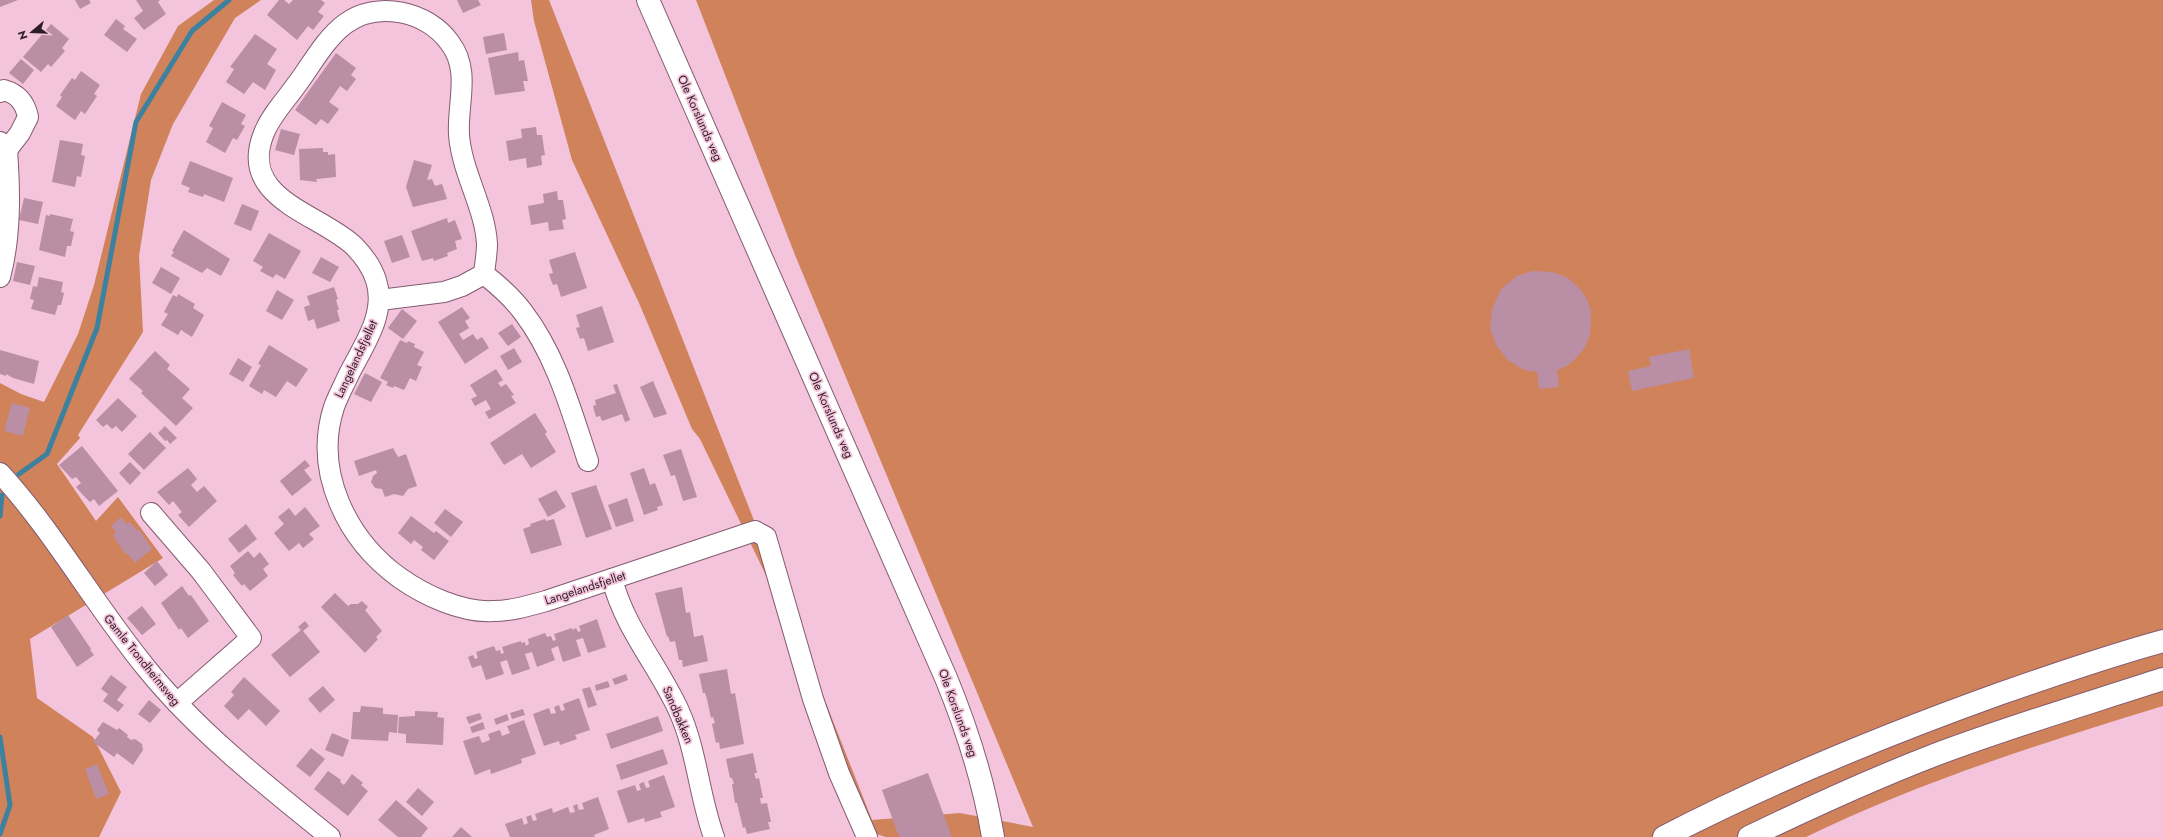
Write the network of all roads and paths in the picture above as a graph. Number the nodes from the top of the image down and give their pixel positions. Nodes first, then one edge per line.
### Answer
1 (648, 0) edge
2 (0, 92) edge
3 (3, 146) edge
4 (484, 274) junction
5 (0, 277) edge
6 (380, 300) junction
7 (588, 461) dead end
8 (0, 473) edge
9 (150, 513) dead end
10 (612, 579) junction
11 (2163, 641) edge
12 (2163, 679) edge
13 (177, 703) junction
14 (330, 837) edge
15 (714, 837) edge
16 (867, 837) edge
17 (993, 837) edge
18 (1664, 837) edge
19 (1749, 837) edge

1 - 17 main road, Ole Korslunds veg
2 - 3 street
3 - 5 street
4 - 6 street
4 - 6 street, Langelandsfjellet
4 - 7 street
6 - 10 street, Langelandsfjellet
8 - 13 street, Gamle Trondheimsveg
9 - 13 street
10 - 15 street, Sandbakken
10 - 16 street, Langelandsfjellet
11 - 18 main road
12 - 19 main road
13 - 14 street, Gamle Trondheimsveg

